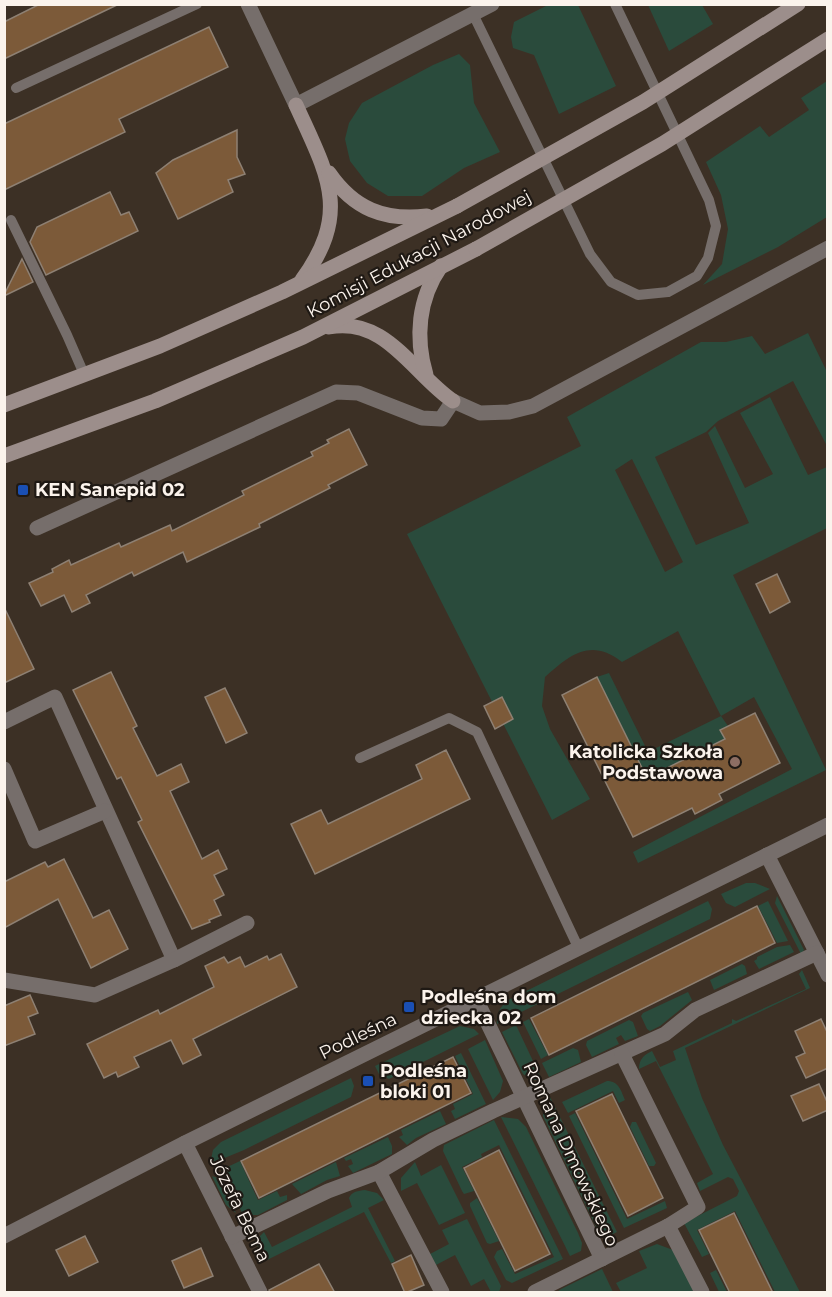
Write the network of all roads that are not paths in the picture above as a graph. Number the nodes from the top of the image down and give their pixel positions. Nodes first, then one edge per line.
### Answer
1 (197, 4) edge
2 (248, 4) edge
3 (492, 4) edge
4 (615, 4) edge
5 (798, 4) edge
6 (473, 14) junction
7 (828, 39) edge
8 (16, 88) dead end
9 (296, 105) junction
10 (323, 164) junction
11 (439, 214) junction
12 (10, 220) dead end
13 (828, 248) edge
14 (441, 266) junction
15 (301, 282) junction
16 (321, 328) junction
17 (84, 374) junction
18 (427, 378) junction
19 (453, 401) junction
20 (4, 405) edge
21 (4, 456) edge
22 (37, 528) dead end
23 (4, 722) edge
24 (360, 758) dead end
25 (4, 769) edge
26 (105, 811) junction
27 (828, 825) edge
28 (767, 855) junction
29 (247, 924) dead end
30 (578, 947) junction
31 (817, 953) junction
32 (174, 960) junction
33 (828, 975) edge
34 (4, 980) edge
35 (476, 999) junction
36 (622, 1054) junction
37 (524, 1096) junction
38 (185, 1143) junction
39 (379, 1172) junction
40 (668, 1226) junction
41 (4, 1236) edge
42 (232, 1237) junction
43 (602, 1259) junction
44 (260, 1293) edge
45 (442, 1293) edge
46 (535, 1293) edge
47 (702, 1293) edge

1 - 8 lane
2 - 9 street
3 - 6 street
4 - 6 lane
5 - 11 main road, Komisji Edukacji Narodowej, bridge
6 - 9 street
7 - 14 main road, Komisji Edukacji Narodowej, bridge
9 - 10 main road
10 - 11 main road
10 - 15 main road
11 - 15 main road, Komisji Edukacji Narodowej
12 - 17 lane
13 - 19 street
14 - 16 main road, Komisji Edukacji Narodowej
14 - 18 main road
15 - 17 main road, Komisji Edukacji Narodowej
16 - 18 main road
16 - 21 main road, Komisji Edukacji Narodowej
17 - 20 main road, Komisji Edukacji Narodowej
18 - 19 main road
19 - 22 street
23 - 26 street
24 - 30 lane
25 - 26 street
26 - 32 street
27 - 28 street, Podleśna
28 - 30 street, Podleśna
28 - 31 street
29 - 32 street
30 - 35 street, Podleśna
31 - 33 street
31 - 36 street
32 - 34 street
35 - 37 street, Romana Dmowskiego
35 - 38 street, Podleśna
36 - 37 street
36 - 40 street
37 - 39 street
37 - 43 street, Romana Dmowskiego
38 - 41 street, Podleśna
38 - 42 street, Józefa Bema
39 - 42 street
39 - 45 street
40 - 43 street
40 - 47 street
42 - 44 street, Józefa Bema
43 - 46 street, Romana Dmowskiego

